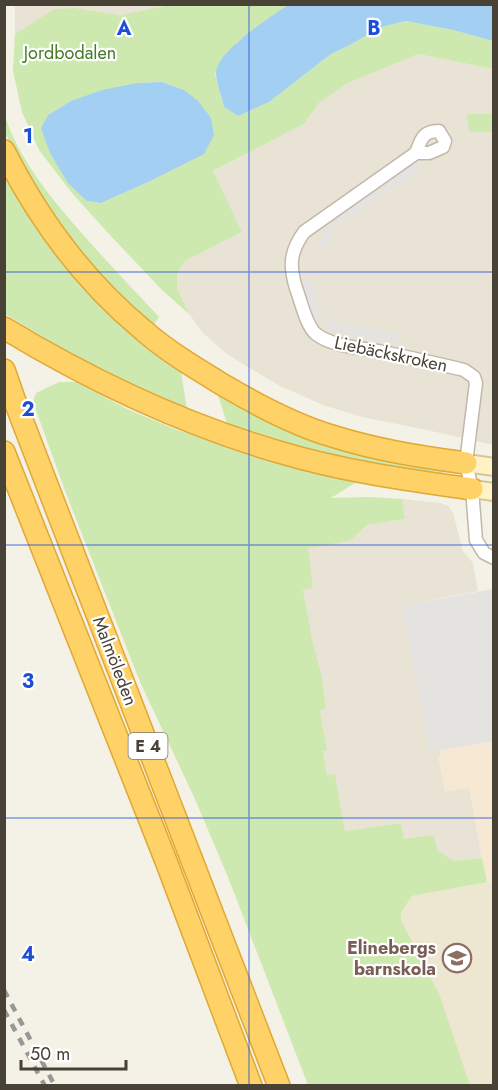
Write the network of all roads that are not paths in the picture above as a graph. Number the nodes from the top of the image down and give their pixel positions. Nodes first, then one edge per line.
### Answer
1 (4, 151) edge
2 (416, 153) dead end
3 (4, 328) edge
4 (4, 370) edge
5 (4, 452) edge
6 (466, 463) junction
7 (494, 467) edge
8 (472, 489) junction
9 (494, 492) edge
10 (494, 558) edge
11 (251, 1086) edge
12 (279, 1086) edge

1 - 6 highway
2 - 6 street, Liebäckskroken
3 - 8 highway
4 - 12 highway, Malmöleden / E 4
5 - 11 highway, Malmöleden / E 4
6 - 7 street
6 - 8 street
8 - 9 street
8 - 10 street

